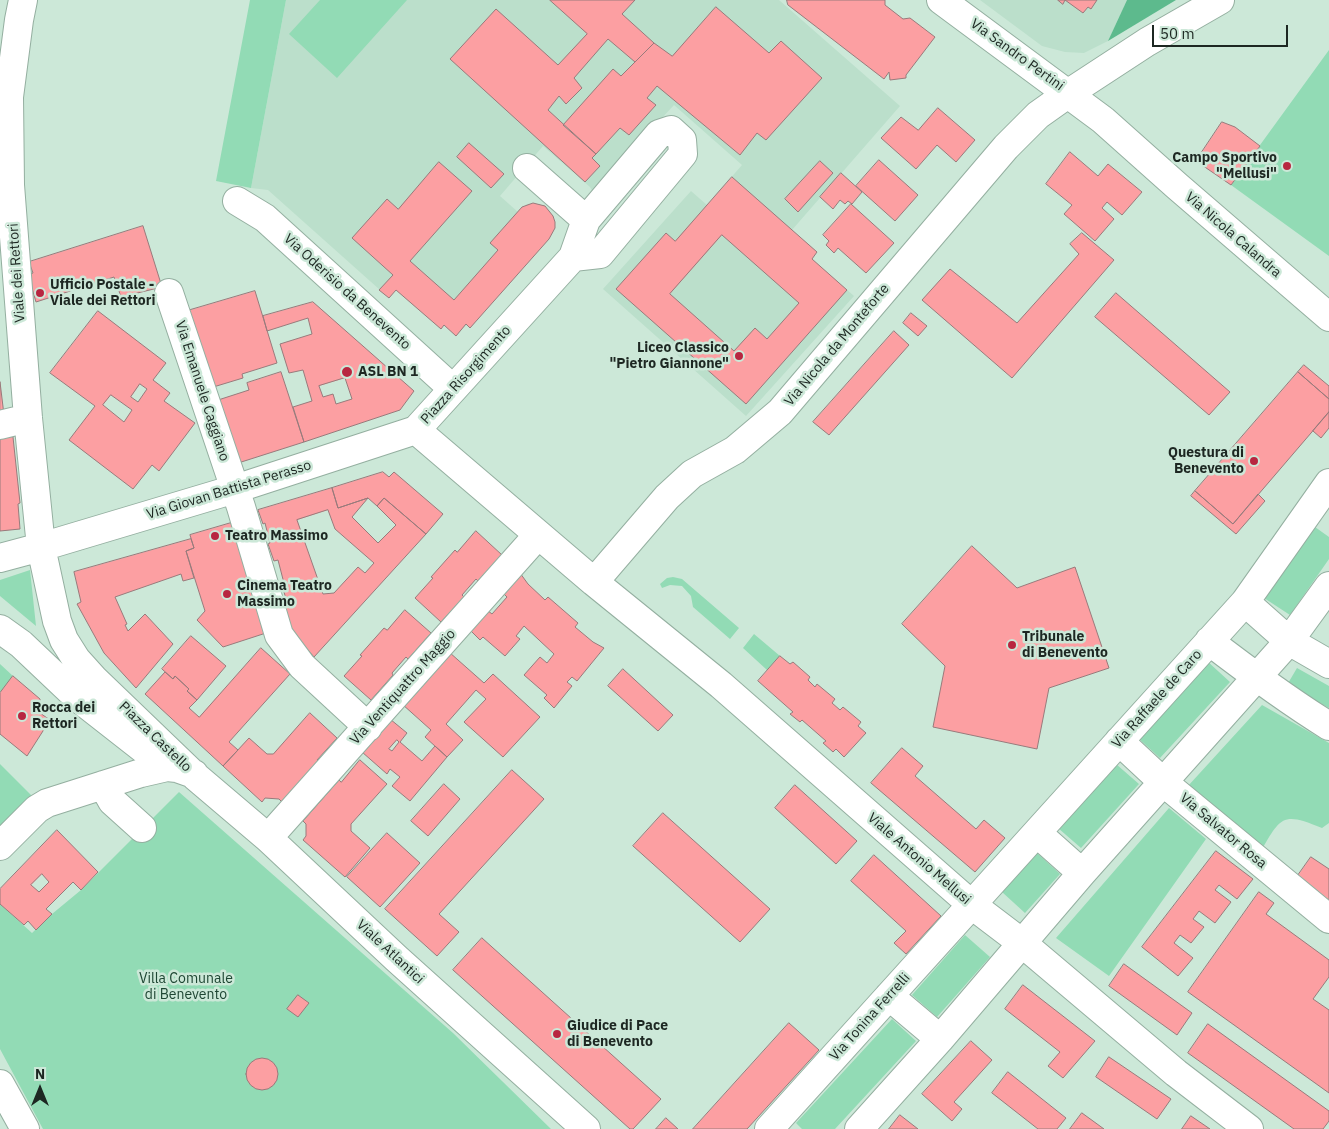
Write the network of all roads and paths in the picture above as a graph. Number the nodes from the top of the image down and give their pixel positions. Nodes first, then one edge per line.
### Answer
1 (24, 0) edge
2 (941, 0) edge
3 (1220, 0) edge
4 (1069, 93) junction
5 (527, 168) dead end
6 (237, 201) dead end
7 (586, 220) junction
8 (573, 256) junction
9 (169, 294) dead end
10 (1329, 317) edge
11 (453, 388) junction
12 (28, 418) junction
13 (0, 425) edge
14 (416, 430) junction
15 (1329, 482) edge
16 (235, 489) junction
17 (1321, 511) edge
18 (538, 535) junction
19 (41, 547) junction
20 (0, 558) edge
21 (594, 582) junction
22 (1329, 586) edge
23 (1245, 602) junction
24 (0, 628) edge
25 (1209, 641) junction
26 (1289, 641) junction
27 (1329, 664) edge
28 (1256, 678) junction
29 (1329, 726) edge
30 (368, 727) junction
31 (1119, 741) junction
32 (166, 767) junction
33 (194, 774) junction
34 (1163, 782) junction
35 (103, 784) junction
36 (142, 828) dead end
37 (1037, 833) junction
38 (268, 838) junction
39 (0, 846) edge
40 (1082, 873) junction
41 (972, 905) junction
42 (1329, 919) edge
43 (1022, 943) junction
44 (890, 996) junction
45 (940, 1040) junction
46 (0, 1084) edge
47 (772, 1128) edge
48 (25, 1129) edge
49 (586, 1129) edge
50 (859, 1129) edge
51 (1250, 1129) edge

1 - 12 street, Viale dei Rettori
2 - 4 street, Via Sandro Pertini
3 - 4 street, Via Nicola da Monteforte
4 - 10 street, Via Nicola Calandra
4 - 21 street, Via Nicola da Monteforte
5 - 7 street
6 - 11 street, Via Oderisio da Benevento
7 - 8 street, Piazza Risorgimento
7 - 8 street, Piazza Risorgimento
8 - 11 street, Piazza Risorgimento
9 - 16 street, Via Emanuele Caggiano
11 - 14 street, Piazza Risorgimento
12 - 13 street
12 - 19 street, Viale dei Rettori
14 - 16 street, Via Giovan Battista Perasso
14 - 18 street, Piazza Risorgimento
15 - 17 street, Via Raffaele de Caro
16 - 19 street, Via Giovan Battista Perasso
16 - 30 street, Via Emanuele Caggiano
17 - 23 street, Via Raffaele de Caro
18 - 21 street, Piazza Risorgimento
18 - 30 street, Via Ventiquattro Maggio
19 - 20 street, Via Giovan Battista Perasso
19 - 33 street, Piazza Castello
21 - 41 street, Viale Antonio Mellusi
22 - 26 street
23 - 25 street, Via Raffaele de Caro
23 - 26 street
24 - 32 street, Piazza Castello
25 - 28 street
25 - 31 street, Via Raffaele de Caro
26 - 27 street
26 - 28 street
28 - 29 street
28 - 34 street
30 - 38 street, Via Ventiquattro Maggio
31 - 34 street, Via Salvator Rosa
31 - 37 street, Via Raffaele de Caro
32 - 33 street, Piazza Castello
32 - 35 street, Piazza Castello
33 - 38 street, Viale Atlantici
34 - 40 street
34 - 42 street, Via Salvator Rosa
35 - 36 street
35 - 39 street, Piazza Castello
37 - 40 street
37 - 41 street, Via Raffaele de Caro
38 - 49 street, Viale Atlantici
40 - 43 street
41 - 43 street, Viale Antonio Mellusi
41 - 44 street, Via Tonina Ferrelli
43 - 45 street
43 - 51 street, Viale Antonio Mellusi
44 - 45 street
44 - 47 street, Via Tonina Ferrelli
45 - 50 street
46 - 48 street

